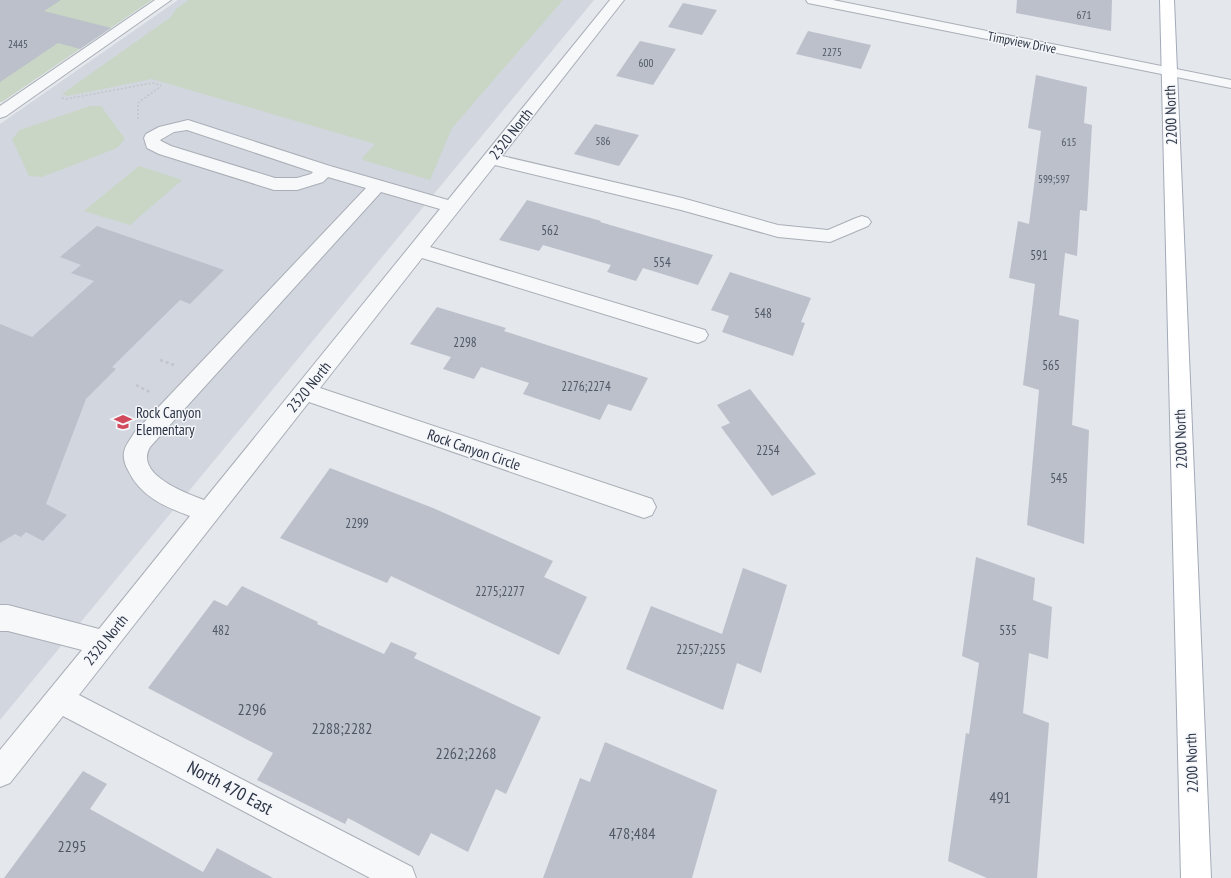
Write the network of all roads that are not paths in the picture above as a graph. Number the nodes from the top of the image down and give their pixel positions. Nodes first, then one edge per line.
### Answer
1 (164, 0) edge
2 (617, 0) edge
3 (813, 0) edge
4 (1167, 0) edge
5 (859, 4) edge
6 (1170, 72) junction
7 (1231, 84) edge
8 (0, 113) edge
9 (491, 159) junction
10 (324, 170) junction
11 (378, 185) junction
12 (453, 207) junction
13 (862, 222) dead end
14 (419, 250) junction
15 (698, 335) dead end
16 (305, 392) junction
17 (644, 507) dead end
18 (208, 512) junction
19 (0, 618) edge
20 (104, 643) junction
21 (59, 699) junction
22 (0, 773) edge
23 (401, 878) edge
24 (1196, 878) edge

1 - 8 street
2 - 9 street, 2320 North
3 - 5 street, Timpview Drive
4 - 6 main road, 2200 North
5 - 6 street, Timpview Drive
6 - 7 street, Timpview Drive
6 - 24 main road, 2200 North
9 - 12 street, 2320 North
9 - 13 street
10 - 10 street
10 - 11 street
11 - 12 street
11 - 18 street
12 - 14 street, 2320 North
14 - 15 street
14 - 16 street, 2320 North
16 - 17 street, Rock Canyon Circle
16 - 18 street, 2320 North
18 - 20 street, 2320 North
19 - 20 street
20 - 21 street, 2320 North
21 - 22 street, 2320 North
21 - 23 street, North 470 East

